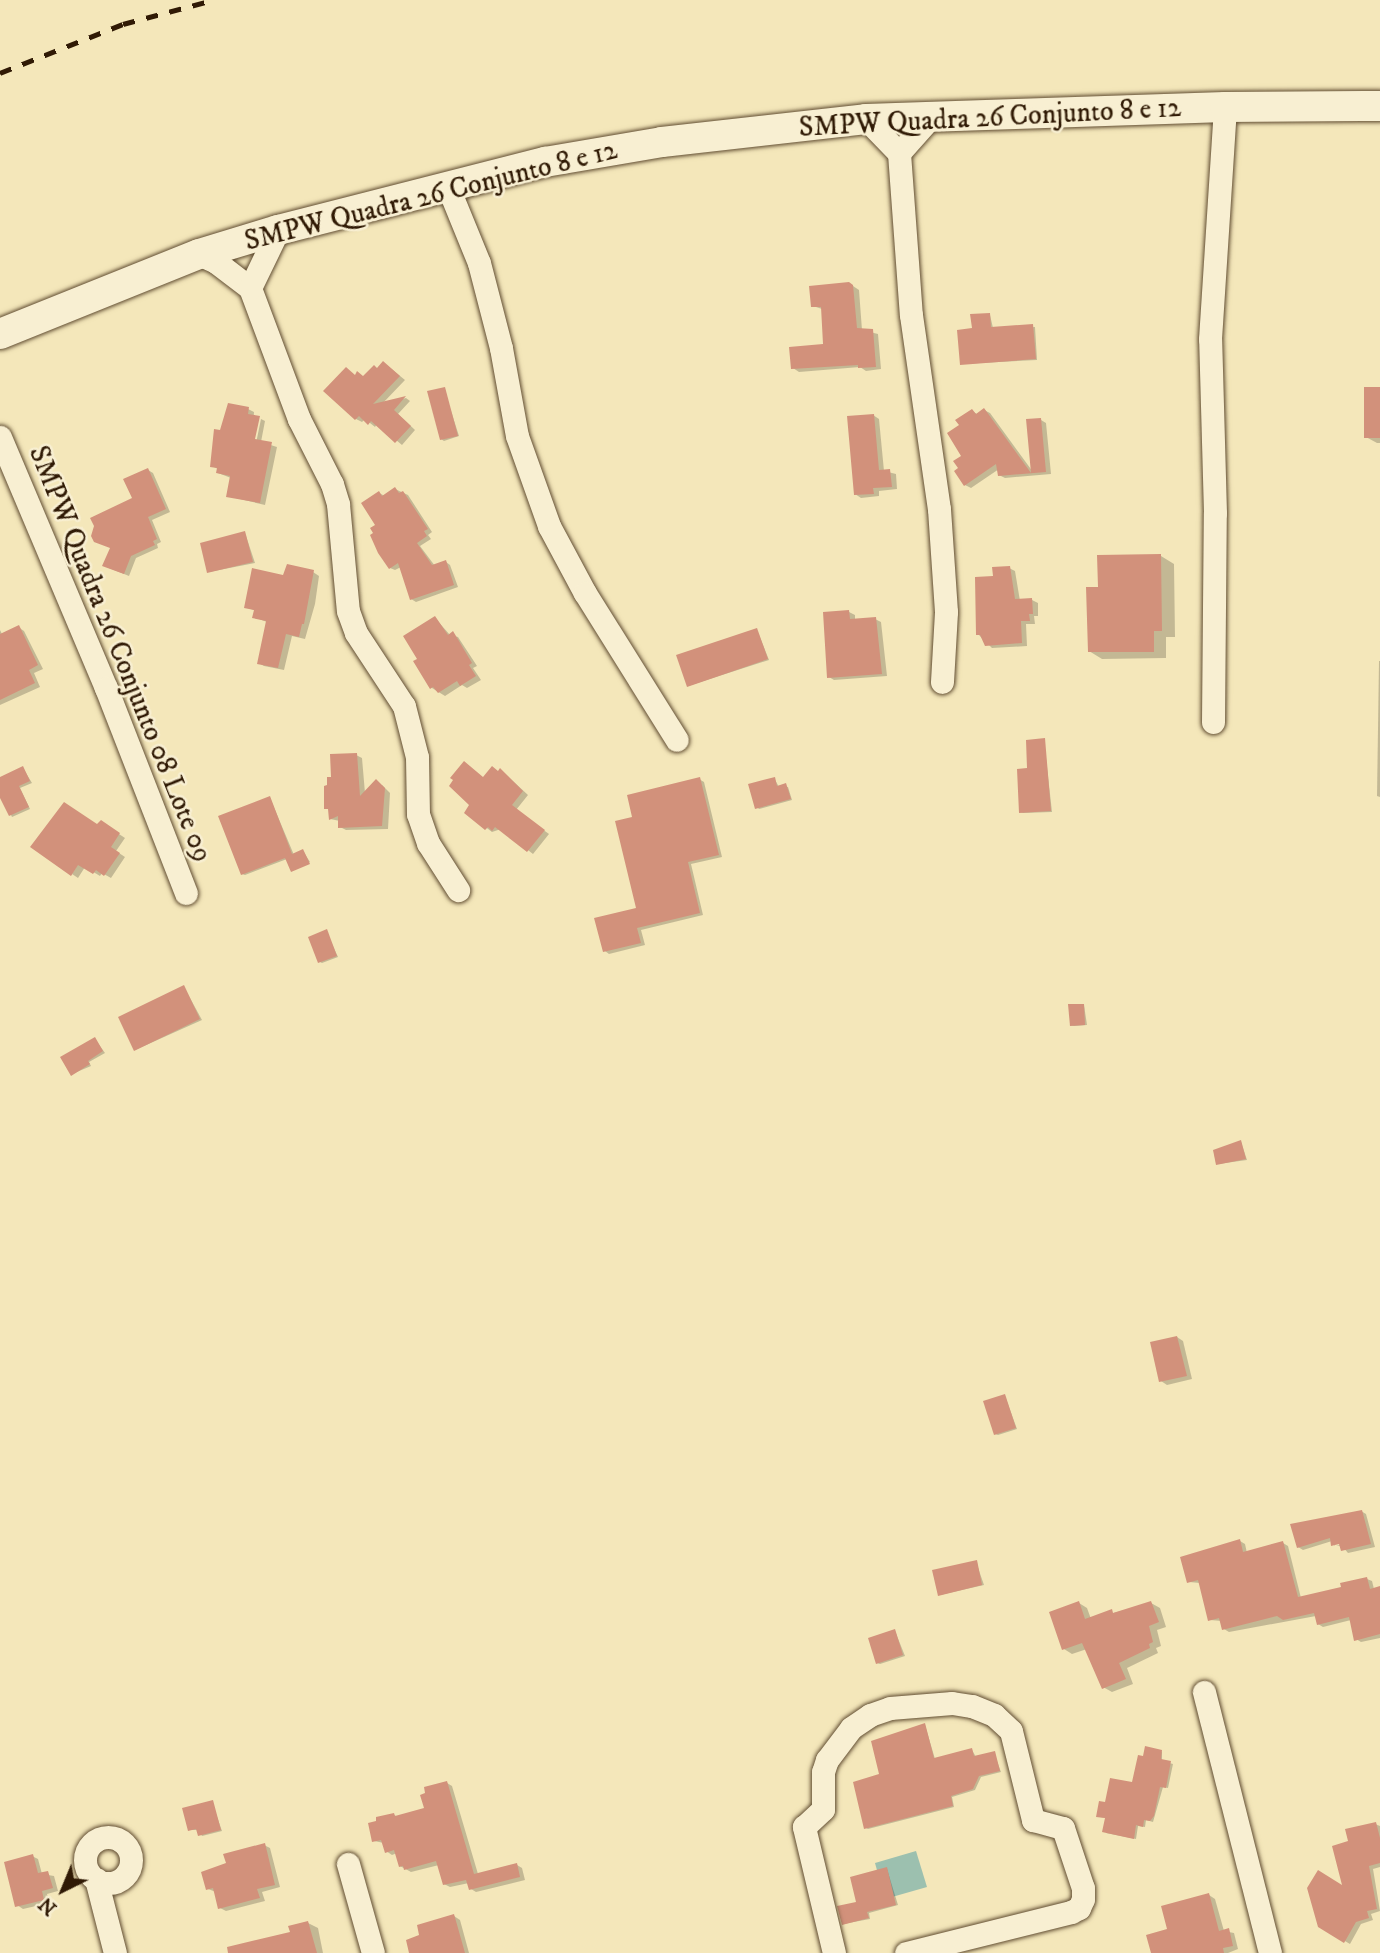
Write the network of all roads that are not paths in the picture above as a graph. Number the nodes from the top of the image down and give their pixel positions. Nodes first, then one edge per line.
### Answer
1 (1380, 106) edge
2 (1225, 107) junction
3 (930, 118) junction
4 (866, 119) junction
5 (899, 153) junction
6 (448, 187) junction
7 (278, 230) junction
8 (199, 254) junction
9 (250, 288) junction
10 (0, 334) edge
11 (0, 438) edge
12 (942, 682) dead end
13 (1213, 722) dead end
14 (677, 740) dead end
15 (458, 890) dead end
16 (186, 893) dead end
17 (1204, 1692) dead end
18 (348, 1864) dead end
19 (96, 1880) dead end
20 (964, 1946) edge
21 (115, 1953) edge
22 (373, 1953) edge
23 (834, 1953) edge
24 (906, 1953) edge
25 (1270, 1953) edge

1 - 2 street, SMPW Quadra 26 Conjunto 8 e 12
2 - 3 street, SMPW Quadra 26 Conjunto 8 e 12
2 - 13 street
3 - 4 street, SMPW Quadra 26 Conjunto 8 e 12
3 - 5 street
4 - 5 street
4 - 6 street, SMPW Quadra 26 Conjunto 8 e 12
5 - 12 street
6 - 7 street, SMPW Quadra 26 Conjunto 8 e 12
6 - 14 street
7 - 8 street, SMPW Quadra 26 Conjunto 8 e 12
7 - 9 street
8 - 9 street
8 - 10 street, SMPW Quadra 26 Conjunto 8 e 12
9 - 15 street
11 - 16 street, SMPW Quadra 26 Conjunto 08 Lote 09
17 - 25 street
18 - 22 street
19 - 21 street
20 - 23 street
20 - 24 street

